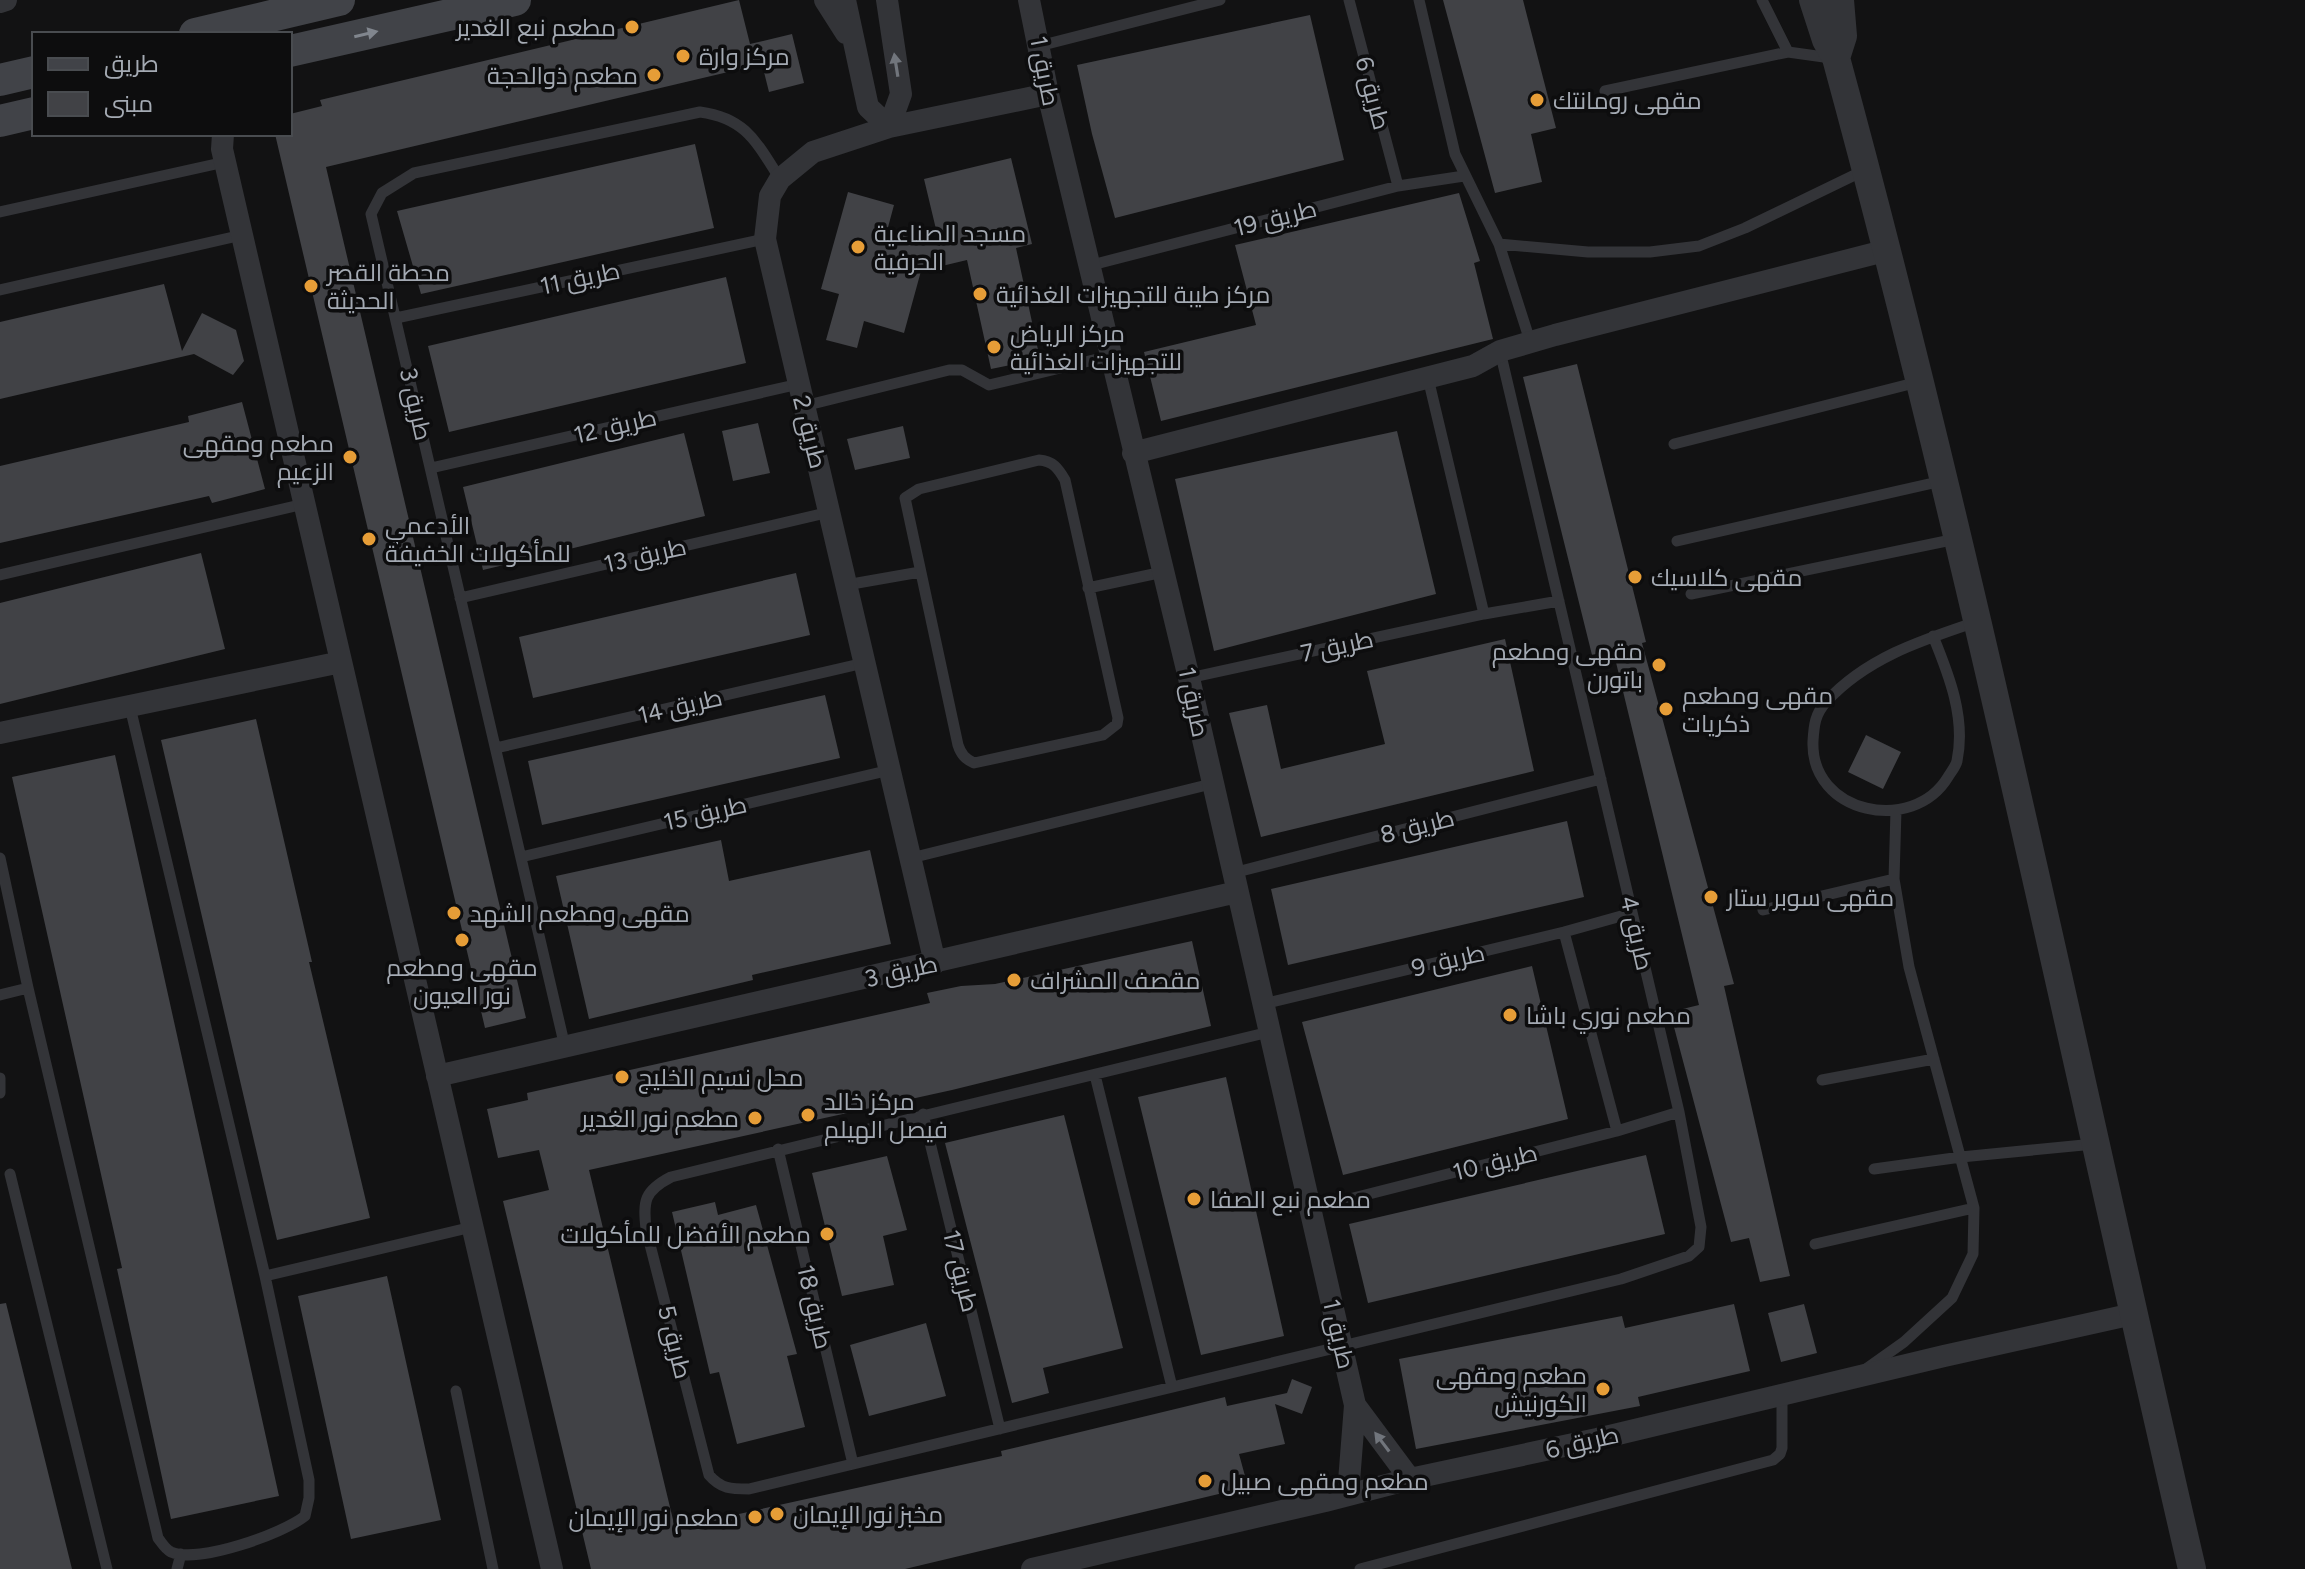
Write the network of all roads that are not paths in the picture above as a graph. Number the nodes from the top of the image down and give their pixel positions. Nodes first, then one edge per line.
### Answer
1 (6, 0) edge
2 (339, 0) edge
3 (515, 0) edge
4 (825, 0) edge
5 (845, 0) edge
6 (887, 0) edge
7 (1029, 0) edge
8 (1220, 0) edge
9 (1349, 0) edge
10 (1419, 0) edge
11 (1762, 0) edge
12 (1813, 0) edge
13 (1840, 0) edge
14 (0, 2) edge
15 (203, 32) edge
16 (853, 44) junction
17 (1039, 46) junction
18 (292, 51) edge
19 (1788, 52) junction
20 (1836, 58) junction
21 (32, 72) edge
22 (0, 80) edge
23 (1605, 91) dead end
24 (1048, 94) junction
25 (32, 113) edge
26 (0, 121) edge
27 (889, 127) junction
28 (220, 145) edge
29 (1866, 169) junction
30 (1464, 176) junction
31 (780, 179) junction
32 (1398, 186) junction
33 (0, 212) edge
34 (242, 235) junction
35 (765, 239) junction
36 (1499, 244) junction
37 (1888, 250) junction
38 (1088, 266) junction
39 (0, 290) edge
40 (396, 318) junction
41 (1531, 344) junction
42 (1500, 351) junction
43 (1110, 356) junction
44 (1428, 378) junction
45 (1919, 382) junction
46 (801, 395) junction
47 (1674, 444) dead end
48 (1133, 453) junction
49 (431, 468) junction
50 (1942, 480) junction
51 (304, 504) junction
52 (830, 512) junction
53 (1956, 539) junction
54 (1677, 541) dead end
55 (920, 572) junction
56 (1163, 572) junction
57 (0, 575) edge
58 (846, 585) junction
59 (1088, 588) junction
60 (1691, 594) dead end
61 (460, 598) junction
62 (1559, 601) junction
63 (1484, 614) junction
64 (1976, 622) junction
65 (1933, 636) junction
66 (341, 662) junction
67 (864, 663) junction
68 (1189, 678) junction
69 (130, 707) junction
70 (0, 733) edge
71 (496, 748) junction
72 (890, 770) junction
73 (1601, 779) junction
74 (1211, 784) junction
75 (1896, 810) junction
76 (521, 857) junction
77 (0, 858) edge
78 (911, 858) junction
79 (1894, 879) junction
80 (1235, 882) junction
81 (1763, 910) dead end
82 (1632, 913) junction
83 (1564, 932) junction
84 (935, 963) junction
85 (28, 988) junction
86 (0, 995) edge
87 (1263, 1004) junction
88 (1269, 1032) junction
89 (565, 1047) junction
90 (1934, 1059) junction
91 (1095, 1075) junction
92 (437, 1076) junction
93 (0, 1078) edge
94 (1822, 1080) dead end
95 (0, 1093) edge
96 (1679, 1112) junction
97 (923, 1114) junction
98 (1617, 1131) junction
99 (2095, 1144) junction
100 (778, 1149) junction
101 (1961, 1157) junction
102 (1874, 1169) dead end
103 (10, 1174) dead end
104 (1974, 1208) junction
105 (1310, 1209) junction
106 (472, 1227) junction
107 (1815, 1244) dead end
108 (265, 1276) junction
109 (2133, 1314) junction
110 (1341, 1346) junction
111 (1852, 1378) junction
112 (1172, 1387) junction
113 (456, 1391) dead end
114 (1782, 1394) junction
115 (1355, 1405) junction
116 (1000, 1429) junction
117 (853, 1464) junction
118 (1410, 1479) junction
119 (1348, 1494) junction
120 (181, 1554) junction
121 (107, 1569) edge
122 (177, 1569) edge
123 (493, 1569) edge
124 (552, 1569) edge
125 (1032, 1569) edge
126 (1360, 1569) edge
127 (2192, 1569) edge

1 - 14 street
2 - 15 main road
18 -> 3 main road
4 - 16 street
5 - 16 street
27 -> 6 street
7 - 17 street, طريق 1
8 - 17 lane
9 - 32 lane, طريق 6
10 - 30 lane
11 - 19 lane
12 - 20 street
13 - 20 street
16 - 27 street
17 - 24 street, طريق 1
19 - 20 lane
19 - 23 lane
20 - 29 street
21 - 22 main road
24 - 27 street
24 - 38 street, طريق 1
25 - 26 main road
27 - 31 street
28 - 33 lane
28 - 34 street
29 - 36 lane
29 - 37 street
30 - 32 lane, طريق 19
30 - 36 lane
31 - 35 street, طريق 2
31 - 40 lane, طريق 3
32 - 38 lane, طريق 19
34 - 39 lane
34 - 51 street
35 - 40 lane, طريق 11
35 - 46 street, طريق 2
36 - 41 lane
37 - 41 street
37 - 45 street
38 - 43 street, طريق 1
40 - 49 lane, طريق 3
41 - 42 street
42 - 44 street
42 - 62 lane, طريق 4
43 - 46 lane, طريق 12
43 - 48 street, طريق 1
44 - 48 street
44 - 63 lane
45 - 47 lane
45 - 50 street
46 - 49 lane, طريق 12
46 - 52 street, طريق 2
48 - 56 street, طريق 1
49 - 61 lane, طريق 3
50 - 53 street
50 - 54 lane
51 - 57 lane
51 - 66 street
52 - 58 street, طريق 2
52 - 61 lane, طريق 13
53 - 60 lane
53 - 64 street
55 - 58 lane
55 - 59 lane
55 - 59 lane
56 - 59 lane
56 - 68 street, طريق 1
58 - 67 street, طريق 2
61 - 71 lane, طريق 3
62 - 63 lane, طريق 7
62 - 73 lane, طريق 4
63 - 68 lane, طريق 7
64 - 65 lane
64 - 99 street
65 - 75 lane
65 - 75 lane
66 - 69 street
66 - 92 street
67 - 71 lane, طريق 14
67 - 72 street, طريق 2
68 - 74 street, طريق 1
69 - 70 street
69 - 108 lane
71 - 76 lane, طريق 3
72 - 76 lane, طريق 15
72 - 78 street, طريق 2
73 - 80 lane, طريق 8
73 - 82 lane, طريق 4
74 - 78 lane
74 - 80 street, طريق 1
75 - 79 lane
76 - 89 lane, طريق 3
77 - 85 lane
78 - 84 street, طريق 2
79 - 81 lane
79 - 90 lane
80 - 84 street, طريق 3
80 - 87 street, طريق 1
82 - 83 lane, طريق 9
82 - 96 lane, طريق 4
83 - 87 lane, طريق 9
83 - 98 lane
84 - 89 street, طريق 3
85 - 86 lane
85 - 120 lane
87 - 88 street, طريق 1
88 - 91 lane, طريق 5
88 - 105 street, طريق 1
89 - 92 street, طريق 3
90 - 94 lane
90 - 101 lane
91 - 97 lane, طريق 5
91 - 112 lane
92 - 106 street
93 - 95 lane
96 - 98 lane, طريق 10
96 - 110 lane, طريق 4
97 - 100 lane, طريق 5
97 - 116 lane, طريق 17
98 - 105 lane, طريق 10
99 - 101 lane
99 - 109 street
100 - 117 lane, طريق 18
100 - 117 lane, طريق 5
101 - 102 lane
101 - 104 lane
103 - 121 lane
104 - 107 lane
104 - 111 lane
105 - 110 street, طريق 1
106 - 108 lane
106 - 124 street
108 - 120 lane
109 - 111 street, طريق 6
109 - 127 street
110 - 112 lane, طريق 5
110 - 115 street, طريق 1
111 - 114 street, طريق 6
112 - 116 lane, طريق 5
113 - 123 lane
114 - 118 street, طريق 6
114 - 126 lane
118 -> 115 street, طريق 1
115 - 119 street, طريق 1
116 - 117 lane, طريق 5
118 - 119 street, طريق 6
119 - 125 street, طريق 6
120 - 122 lane

